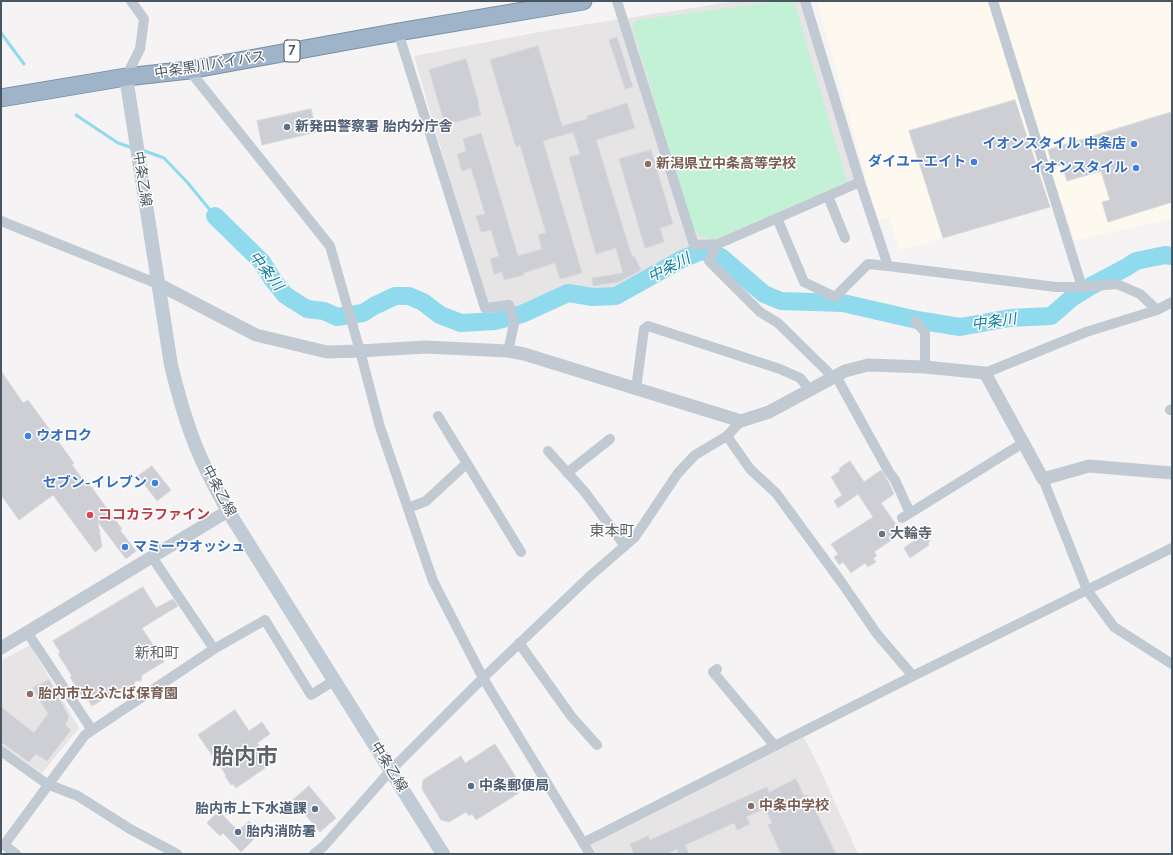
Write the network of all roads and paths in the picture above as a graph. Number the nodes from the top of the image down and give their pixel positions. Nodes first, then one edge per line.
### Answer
1 (130, 1) edge
2 (583, 1) edge
3 (617, 1) edge
4 (805, 1) edge
5 (993, 1) edge
6 (398, 32) junction
7 (189, 70) junction
8 (126, 77) junction
9 (1, 98) edge
10 (860, 182) junction
11 (828, 196) junction
12 (778, 218) junction
13 (1, 221) edge
14 (845, 238) dead end
15 (718, 244) junction
16 (888, 266) junction
17 (158, 284) junction
18 (1082, 287) junction
19 (1172, 302) edge
20 (1157, 310) junction
21 (915, 322) dead end
22 (360, 351) junction
23 (508, 351) junction
24 (925, 367) junction
25 (985, 373) junction
26 (834, 377) junction
27 (636, 389) junction
28 (810, 390) junction
29 (438, 416) dead end
30 (741, 421) junction
31 (727, 436) junction
32 (610, 439) dead end
33 (1023, 443) junction
34 (548, 450) dead end
35 (466, 464) junction
36 (567, 473) junction
37 (1172, 474) edge
38 (1043, 479) junction
39 (408, 508) junction
40 (228, 510) junction
41 (624, 546) junction
42 (1172, 548) edge
43 (521, 552) dead end
44 (152, 557) junction
45 (1087, 590) junction
46 (28, 632) junction
47 (519, 643) junction
48 (1, 648) edge
49 (214, 649) junction
50 (1172, 664) edge
51 (717, 669) dead end
52 (913, 676) junction
53 (483, 678) junction
54 (334, 680) junction
55 (92, 730) junction
56 (597, 745) dead end
57 (775, 746) junction
58 (1, 751) edge
59 (391, 770) junction
60 (47, 784) junction
61 (583, 843) junction
62 (16, 854) edge
63 (177, 854) edge
64 (314, 854) edge
65 (443, 854) edge
66 (590, 854) edge

1 - 8 street
2 - 6 highway, 中条黒川バイパス / 7
3 - 15 street
4 - 10 street
5 - 18 street
6 - 7 highway, 中条黒川バイパス / 7
6 - 23 street
7 - 8 highway, 中条黒川バイパス / 7
7 - 22 street
8 - 9 highway, 中条黒川バイパス / 7
8 - 17 main road, 中条乙線
10 - 11 street
10 - 16 street
11 - 12 street
11 - 14 street
12 - 15 street
12 - 16 street
13 - 17 street
15 - 26 street
16 - 18 street
17 - 22 street
17 - 40 main road, 中条乙線
18 - 20 street
19 - 20 street
20 - 25 street
21 - 24 street
22 - 23 street
22 - 39 street
23 - 27 street
24 - 25 street
24 - 26 street
25 - 33 street
26 - 28 street
26 - 33 street
27 - 28 street
27 - 30 street
28 - 30 street
29 - 35 street
30 - 31 street
31 - 41 street
31 - 52 street
32 - 36 street
33 - 38 street
34 - 36 street
35 - 39 street
35 - 43 street
36 - 41 street
37 - 38 street
38 - 45 street
39 - 53 street
40 - 44 street
40 - 54 main road, 中条乙線
41 - 47 street
42 - 45 street
44 - 46 street
44 - 49 street
45 - 50 street
45 - 52 street
46 - 48 street
46 - 55 street
47 - 53 street
47 - 56 street
49 - 54 street
49 - 55 street
51 - 57 street
52 - 57 street
53 - 59 street
53 - 61 street
54 - 59 main road, 中条乙線
55 - 60 street
57 - 61 street
58 - 60 street
59 - 64 street
59 - 65 main road, 中条乙線
60 - 62 street
60 - 63 street
61 - 66 street

